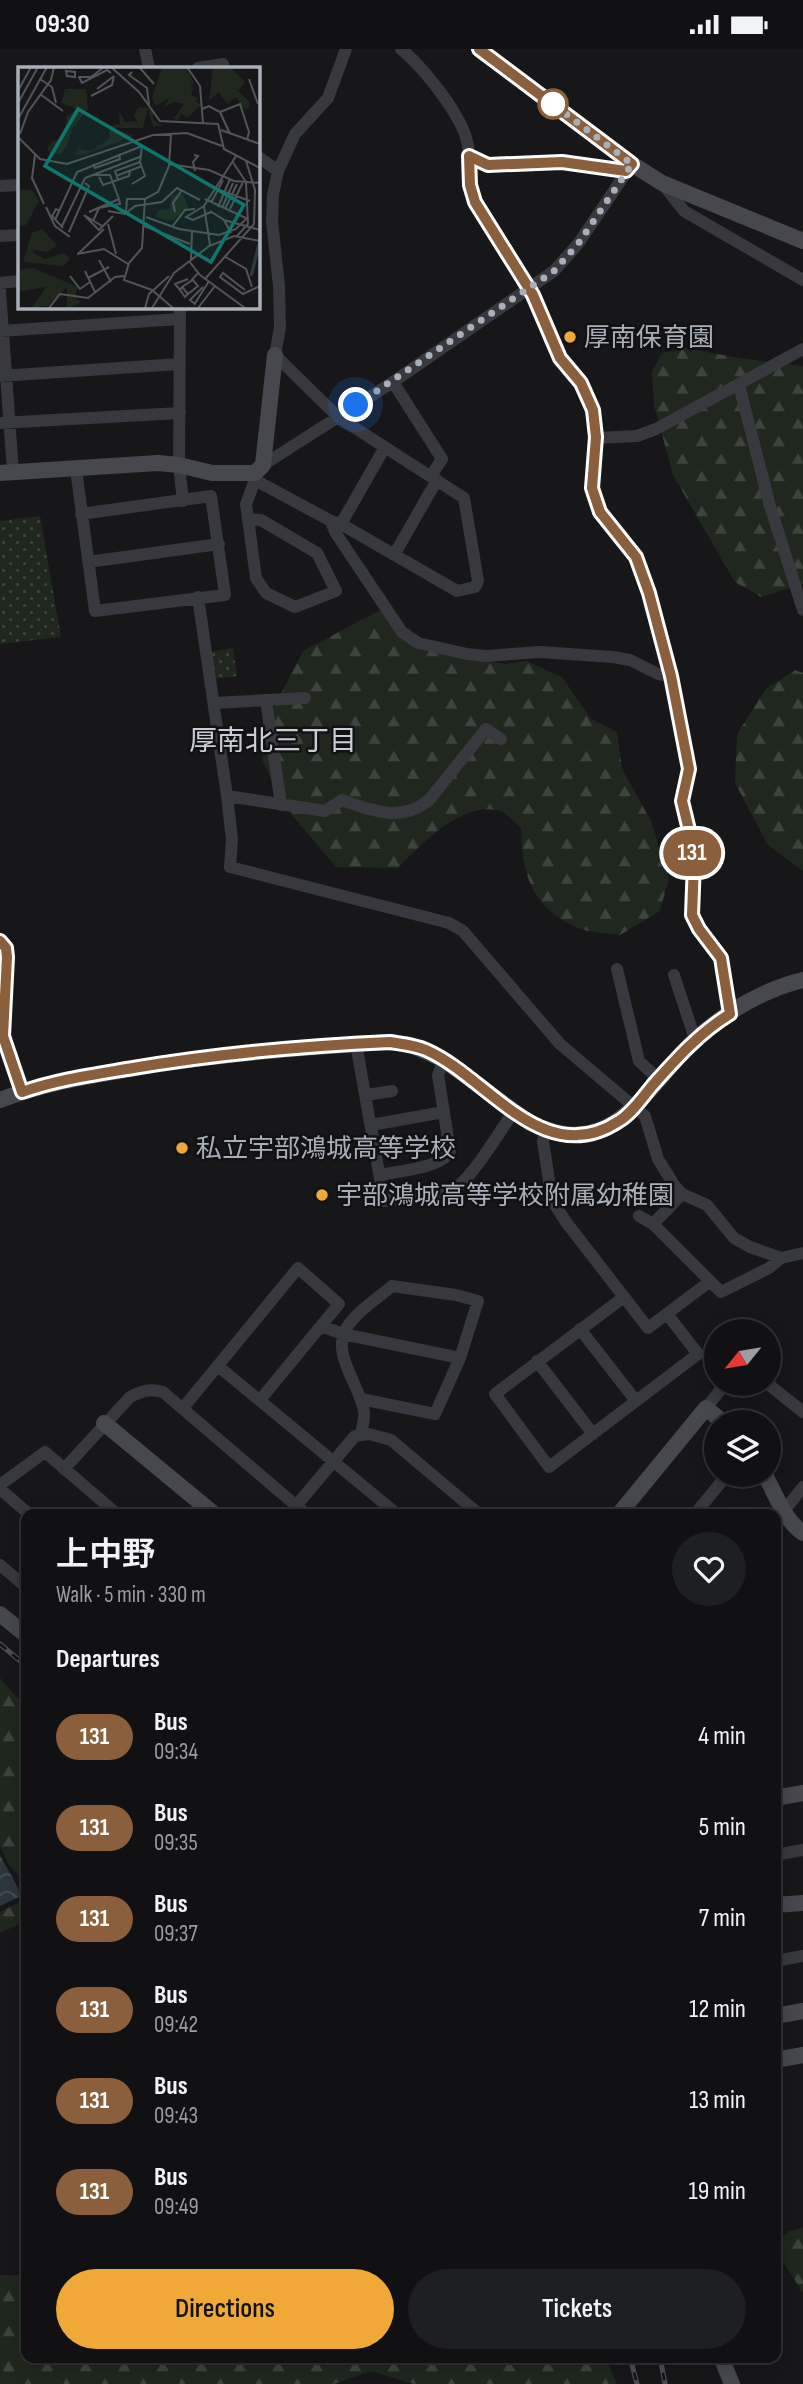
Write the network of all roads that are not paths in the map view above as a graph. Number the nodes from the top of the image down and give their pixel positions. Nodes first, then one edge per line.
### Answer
1 (145, 49) edge
2 (221, 49) edge
3 (346, 49) edge
4 (401, 49) edge
5 (479, 49) edge
6 (223, 66) edge
7 (149, 67) edge
8 (469, 156) junction
9 (259, 157) edge
10 (629, 168) junction
11 (278, 171) junction
12 (662, 183) junction
13 (18, 185) edge
14 (0, 186) edge
15 (18, 235) edge
16 (0, 236) edge
17 (803, 241) edge
18 (803, 280) edge
19 (18, 281) edge
20 (0, 283) edge
21 (0, 290) edge
22 (180, 313) edge
23 (2, 331) edge
24 (803, 349) edge
25 (275, 355) junction
26 (179, 364) junction
27 (3, 375) edge
28 (393, 382) junction
29 (739, 385) junction
30 (180, 413) junction
31 (338, 417) junction
32 (5, 422) edge
33 (596, 437) junction
34 (385, 447) junction
35 (179, 465) junction
36 (76, 469) junction
37 (6, 473) edge
38 (258, 473) junction
39 (434, 477) junction
40 (183, 501) junction
41 (82, 514) junction
42 (249, 519) junction
43 (336, 523) junction
44 (219, 544) junction
45 (394, 555) junction
46 (88, 562) junction
47 (198, 597) junction
48 (803, 610) edge
49 (671, 676) junction
50 (305, 698) dead end
51 (266, 700) junction
52 (214, 703) junction
53 (501, 739) dead end
54 (228, 796) junction
55 (281, 805) junction
56 (0, 941) edge
57 (617, 969) dead end
58 (674, 975) dead end
59 (803, 980) edge
60 (730, 1014) junction
61 (2, 1036) edge
62 (695, 1039) junction
63 (356, 1044) junction
64 (444, 1060) junction
65 (658, 1079) junction
66 (391, 1091) dead end
67 (22, 1092) junction
68 (366, 1095) junction
69 (0, 1100) edge
70 (634, 1107) junction
71 (514, 1111) junction
72 (444, 1112) junction
73 (371, 1125) junction
74 (545, 1131) junction
75 (380, 1175) junction
76 (682, 1194) junction
77 (639, 1216) dead end
78 (653, 1224) junction
79 (803, 1253) edge
80 (781, 1258) junction
81 (709, 1282) junction
82 (624, 1297) junction
83 (667, 1314) junction
84 (321, 1326) junction
85 (580, 1329) junction
86 (344, 1334) junction
87 (460, 1358) junction
88 (537, 1361) junction
89 (218, 1366) junction
90 (781, 1394) edge
91 (715, 1397) edge
92 (361, 1399) junction
93 (260, 1400) junction
94 (636, 1401) junction
95 (183, 1408) junction
96 (706, 1408) junction
97 (708, 1410) edge
98 (803, 1412) edge
99 (104, 1423) junction
100 (361, 1434) junction
101 (593, 1434) junction
102 (333, 1461) junction
103 (64, 1469) junction
104 (0, 1487) edge
105 (717, 1487) edge
106 (771, 1487) edge
107 (803, 1487) edge
108 (24, 1509) edge
109 (111, 1509) edge
110 (208, 1509) edge
111 (295, 1509) edge
112 (298, 1509) edge
113 (391, 1509) edge
114 (473, 1509) edge
115 (623, 1509) edge
116 (699, 1509) edge
117 (784, 1511) junction
118 (803, 1533) edge
119 (0, 1565) edge
120 (21, 1583) edge
121 (0, 1614) edge
122 (21, 1631) edge
123 (803, 1793) edge
124 (781, 1797) edge
125 (803, 1850) edge
126 (781, 1854) edge
127 (803, 1903) edge
128 (781, 1905) edge
129 (803, 1956) edge
130 (781, 1960) edge
131 (803, 2011) edge
132 (781, 2015) edge
133 (803, 2055) edge
134 (781, 2059) edge
135 (723, 2363) edge
136 (732, 2384) edge

1 - 7 street
2 - 6 street
3 - 11 street
4 - 8 street
5 - 10 street
8 - 10 street
8 - 33 street, bridge
9 - 11 street
10 - 12 street
10 - 28 street
11 - 25 street
12 - 17 street
12 - 18 street
13 - 14 street
15 - 16 street
19 - 20 street
21 - 23 street
22 - 23 street
22 - 26 street
23 - 27 street
24 - 29 street
25 - 31 street
25 - 38 street
26 - 27 street
26 - 30 street
27 - 32 street
28 - 31 street
28 - 39 street
29 - 33 street
29 - 48 street
30 - 32 street
30 - 35 street
31 - 34 street
31 - 38 street
32 - 37 street
33 - 49 street
34 - 39 street
34 - 43 street
35 - 36 street
35 - 38 street
35 - 40 street
36 - 37 street
36 - 41 street
38 - 42 street
38 - 43 street
39 - 45 street
39 - 45 street
40 - 41 street
40 - 44 street
41 - 46 street
42 - 42 street
43 - 45 street
43 - 49 street
44 - 46 street
44 - 47 street
46 - 47 street
47 - 52 street
49 - 60 street
50 - 51 street
51 - 52 street
51 - 55 street
52 - 54 street
53 - 55 street
54 - 55 street
54 - 70 street
56 - 61 street
57 - 65 street
58 - 62 street
59 - 60 street
60 - 62 street
61 - 67 street
62 - 65 street
63 - 64 street
63 - 67 street
63 - 68 street
64 - 71 street
64 - 72 street
65 - 70 street
66 - 68 street
67 - 69 street
68 - 73 street
70 - 74 street
70 - 76 street
71 - 74 street
71 - 75 street
72 - 73 street
72 - 75 street
73 - 75 street
74 - 82 street
76 - 78 street
76 - 80 street
77 - 78 street
78 - 81 street
79 - 80 street
80 - 81 street
81 - 83 street
82 - 83 street
82 - 85 street
83 - 94 street
84 - 86 street
84 - 89 street
84 - 93 street
85 - 88 street
85 - 94 street
86 - 87 street
86 - 87 street
86 - 92 street
87 - 92 street
88 - 101 street
88 - 101 street
89 - 93 street
89 - 95 street
90 - 98 street
91 - 96 street
92 - 100 street
93 - 102 street
94 - 101 street
95 - 99 street
95 - 111 street
96 - 97 street
96 - 115 street
99 - 103 street
99 - 110 street
100 - 102 street
100 - 114 street
102 - 112 street
102 - 113 street
103 - 104 street
103 - 109 street
104 - 108 street
105 - 116 street
106 - 117 street
107 - 117 street
117 - 118 street
119 - 120 street
121 - 122 street
123 - 124 street
125 - 126 street
127 - 128 street
129 - 130 street
131 - 132 street
133 - 134 street
135 - 136 street

